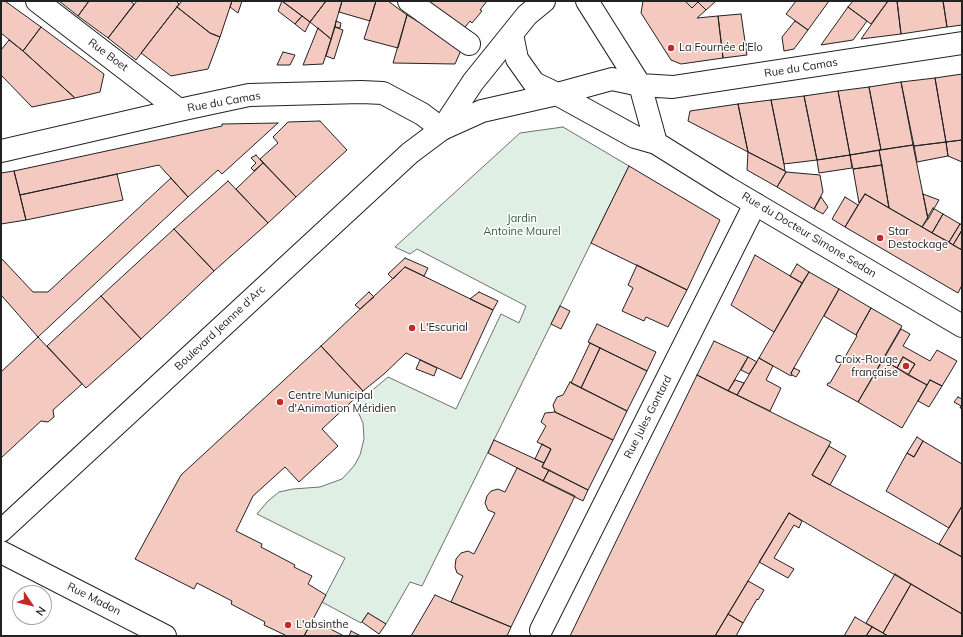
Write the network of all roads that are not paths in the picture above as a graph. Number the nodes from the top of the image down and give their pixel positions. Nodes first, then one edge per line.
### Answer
1 (37, 1) edge
2 (409, 1) edge
3 (544, 1) edge
4 (587, 1) edge
5 (512, 34) junction
6 (469, 44) dead end
7 (962, 44) edge
8 (640, 85) junction
9 (557, 94) junction
10 (179, 110) junction
11 (442, 129) junction
12 (656, 143) junction
13 (1, 151) edge
14 (756, 204) junction
15 (962, 326) edge
16 (1, 531) edge
17 (1, 552) edge
18 (540, 630) dead end
19 (165, 636) edge

1 - 10 street, Rue Boet
2 - 6 street
3 - 5 street, Boulevard Jeanne d'Arc
4 - 8 street
5 - 9 street, Rue du Docteur Simone Sedan
5 - 11 street, Boulevard Jeanne d'Arc
7 - 8 street, Rue du Camas
8 - 9 street, Rue du Camas
8 - 12 street
9 - 11 street, Boulevard Jeanne d'Arc
9 - 12 street, Rue du Docteur Simone Sedan
10 - 11 street, Rue du Camas
10 - 13 street, Rue du Camas
11 - 16 street, Boulevard Jeanne d'Arc
12 - 14 street, Rue du Docteur Simone Sedan
14 - 15 street, Rue du Docteur Simone Sedan
14 - 18 street, Rue Jules Gontard
17 - 19 street, Rue Madon

